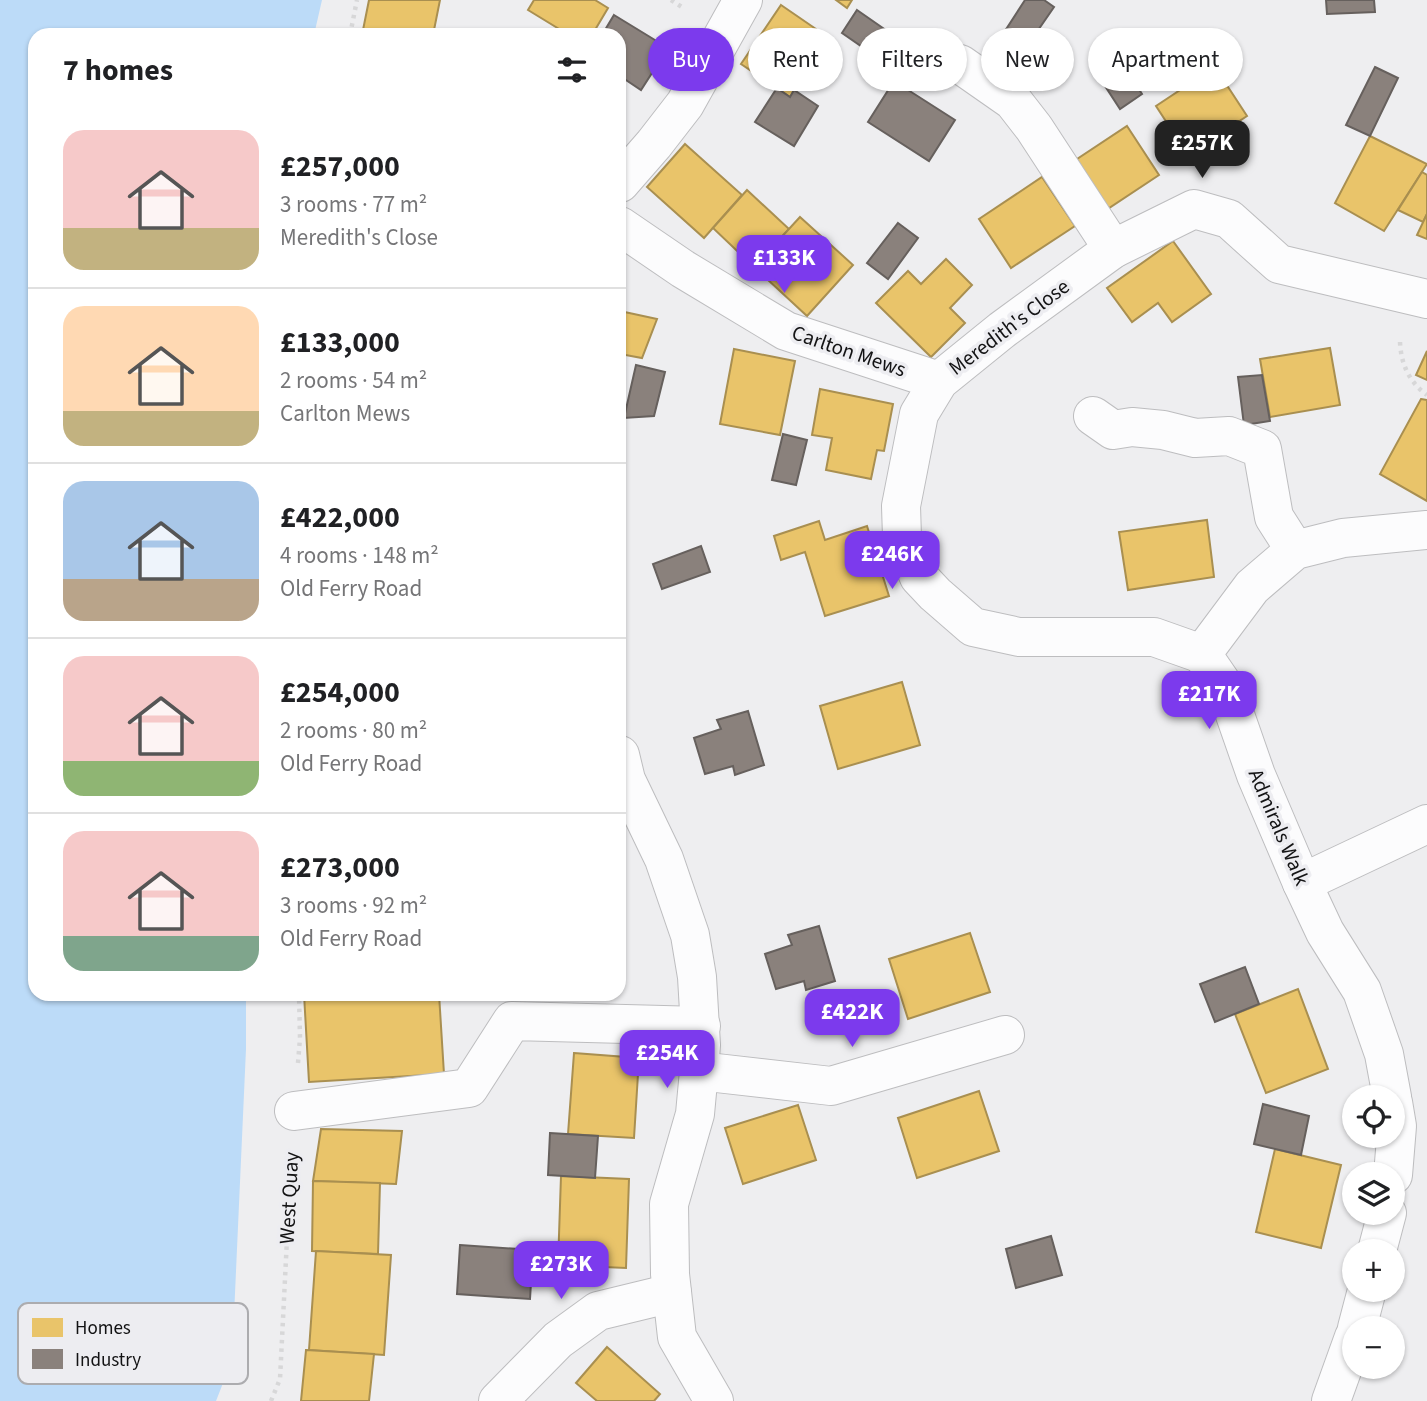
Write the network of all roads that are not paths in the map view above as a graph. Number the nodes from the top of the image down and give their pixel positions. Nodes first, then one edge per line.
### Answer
1 (743, 0) edge
2 (967, 69) edge
3 (626, 176) edge
4 (626, 230) edge
5 (1113, 248) junction
6 (1427, 299) edge
7 (939, 381) junction
8 (1093, 416) dead end
9 (1427, 530) edge
10 (1295, 550) junction
11 (1202, 654) junction
12 (626, 780) edge
13 (1427, 824) edge
14 (1302, 883) junction
15 (511, 1007) edge
16 (701, 1026) junction
17 (1005, 1035) dead end
18 (699, 1071) junction
19 (1394, 1085) edge
20 (294, 1111) road end
21 (672, 1293) junction
22 (1342, 1370) edge
23 (498, 1401) edge
24 (715, 1401) edge
25 (1331, 1401) edge

1 - 3 street
2 - 5 street
4 - 7 street, Carlton Mews
5 - 6 street, Meredith's Close
5 - 7 street, Meredith's Close
7 - 11 street, Meredith's Close
8 - 10 street
9 - 10 street
10 - 11 street
11 - 14 street, Admirals Walk
12 - 16 street
13 - 14 street
14 - 19 street, Admirals Walk
15 - 16 street
15 - 20 street
16 - 18 street
17 - 18 street
18 - 21 street
21 - 23 street
21 - 24 street
22 - 25 street

